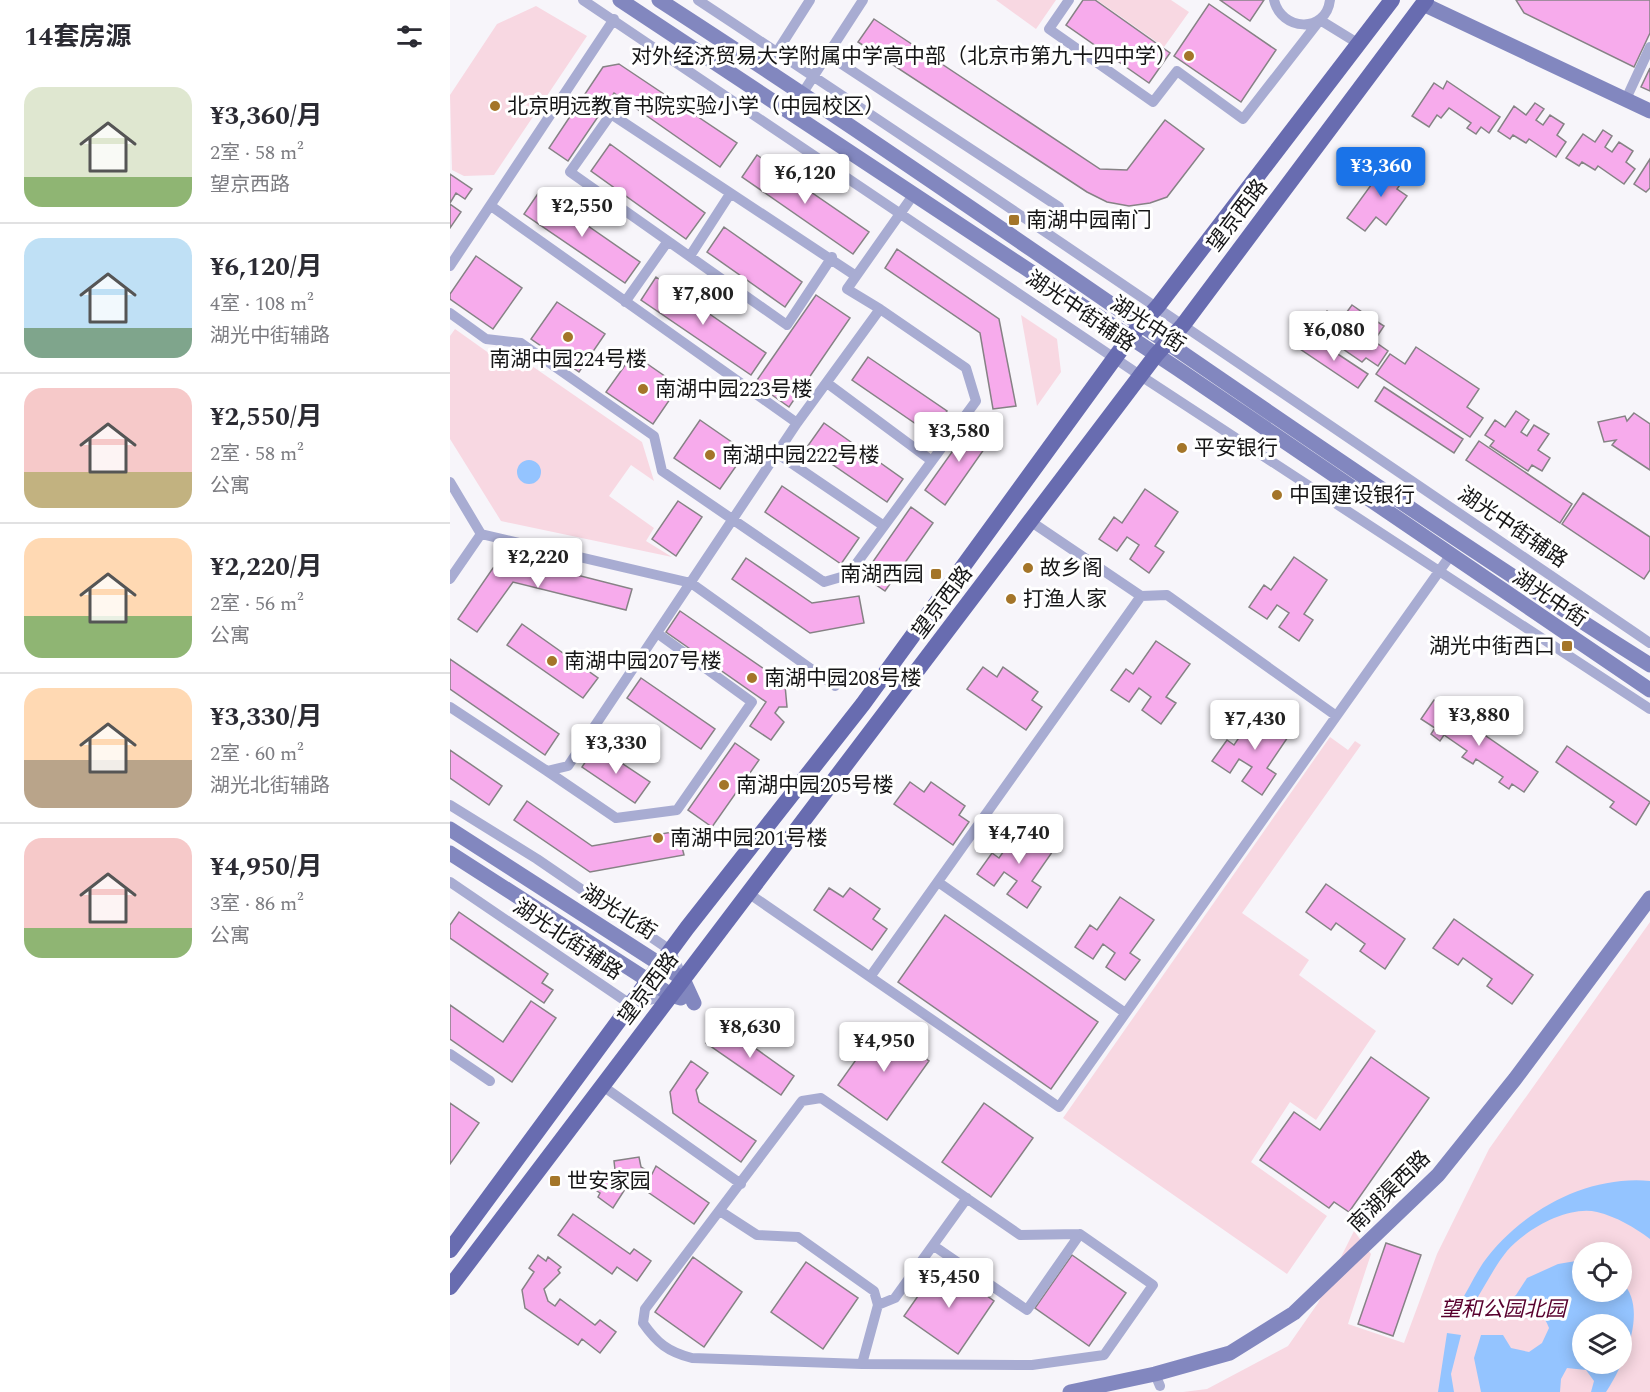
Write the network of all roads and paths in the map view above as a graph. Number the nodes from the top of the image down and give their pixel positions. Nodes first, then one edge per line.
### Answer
1 (583, 0) edge
2 (620, 0) edge
3 (659, 0) edge
4 (698, 0) edge
5 (810, 0) edge
6 (863, 0) edge
7 (1069, 0) edge
8 (1274, 0) edge
9 (1330, 0) edge
10 (1392, 0) edge
11 (1424, 2) edge
12 (614, 19) junction
13 (1320, 20) junction
14 (1359, 44) junction
15 (1650, 47) edge
16 (776, 51) junction
17 (828, 55) junction
18 (766, 69) junction
19 (814, 77) junction
20 (802, 94) junction
21 (1626, 99) junction
22 (1650, 111) edge
23 (904, 137) junction
24 (892, 155) junction
25 (730, 194) junction
26 (914, 194) junction
27 (491, 206) junction
28 (1059, 207) dead end
29 (901, 214) junction
30 (668, 241) junction
31 (690, 256) junction
32 (832, 257) junction
33 (450, 266) edge
34 (856, 276) junction
35 (625, 302) junction
36 (1158, 306) junction
37 (880, 309) junction
38 (450, 313) edge
39 (1142, 323) junction
40 (1183, 325) junction
41 (1130, 337) junction
42 (1168, 341) junction
43 (1156, 355) junction
44 (1116, 358) junction
45 (1141, 376) junction
46 (827, 383) junction
47 (797, 423) junction
48 (778, 454) junction
49 (932, 460) junction
50 (450, 482) edge
51 (734, 520) junction
52 (1030, 521) junction
53 (884, 526) junction
54 (481, 534) junction
55 (1450, 556) junction
56 (1439, 570) junction
57 (450, 579) edge
58 (691, 583) junction
59 (1141, 596) junction
60 (657, 633) junction
61 (1650, 643) edge
62 (1650, 665) edge
63 (835, 686) dead end
64 (1650, 690) edge
65 (450, 706) edge
66 (1650, 709) edge
67 (1335, 715) junction
68 (547, 771) junction
69 (450, 805) edge
70 (450, 829) edge
71 (450, 853) edge
72 (450, 882) edge
73 (938, 882) junction
74 (748, 893) junction
75 (1650, 898) edge
76 (665, 957) junction
77 (870, 977) junction
78 (649, 979) junction
79 (683, 979) junction
80 (671, 995) junction
81 (630, 1004) junction
82 (1124, 1012) junction
83 (450, 1054) edge
84 (490, 1081) dead end
85 (604, 1087) junction
86 (741, 1184) junction
87 (967, 1198) junction
88 (720, 1211) junction
89 (1080, 1234) junction
90 (934, 1246) junction
91 (451, 1247) edge
92 (450, 1287) edge
93 (878, 1305) junction
94 (862, 1364) junction
95 (1070, 1392) edge

1 - 12 street, 湖光中街辅路
2 - 26 main road, 湖光中街
3 - 18 main road, 湖光中街
4 - 16 street, 湖光中街辅路
5 - 16 street
6 - 17 street
7 - 13 street
8 - 13 street
9 - 13 street
10 - 14 main road, 望京西路
11 - 21 main road
11 - 40 main road, 望京西路
12 - 27 street
12 - 29 street, 湖光中街辅路
13 - 14 street
14 - 36 main road, 望京西路
15 - 21 street
16 - 18 street
16 - 19 street, 湖光中街辅路
17 - 19 street
17 - 28 street
18 - 20 main road, 湖光中街
19 - 20 street
19 - 23 street, 湖光中街辅路
20 - 24 main road, 湖光中街
21 - 22 main road
23 - 24 street
23 - 36 street, 湖光中街辅路
24 - 39 main road, 湖光中街
25 - 30 street
25 - 31 street
25 - 32 street
26 - 29 street
26 - 41 main road, 湖光中街
27 - 33 street
27 - 35 street
29 - 34 street
29 - 44 street, 湖光中街辅路
30 - 31 street
30 - 35 street
31 - 32 street
32 - 34 street
34 - 37 street
35 - 47 street
36 - 39 main road, 望京西路
36 - 40 street, 湖光中街辅路
37 - 46 street
37 - 49 street
38 - 51 street
39 - 41 main road, 望京西路
39 - 42 main road, 湖光中街
40 - 42 main road, 望京西路
40 - 61 street, 湖光中街辅路
41 - 43 main road, 湖光中街
41 - 44 main road, 望京西路
42 - 43 main road, 望京西路
42 - 62 main road, 湖光中街
43 - 45 main road, 望京西路
43 - 55 main road, 湖光中街
44 - 45 street, 湖光中街辅路
44 - 76 main road, 望京西路
45 - 52 main road, 望京西路
45 - 56 street, 湖光中街辅路
46 - 47 street
46 - 49 street
47 - 48 street
48 - 51 street
48 - 53 street
49 - 53 street
50 - 54 street
51 - 53 street
51 - 58 street
52 - 59 street
52 - 74 main road, 望京西路
54 - 57 street
54 - 58 street
55 - 56 street
55 - 64 main road, 湖光中街
56 - 66 street, 湖光中街辅路
56 - 67 street
58 - 60 street
58 - 63 street
59 - 67 street
59 - 73 street
60 - 68 street
60 - 68 street
65 - 68 street
67 - 82 street
69 - 76 street
70 - 76 main road, 湖光北街
71 - 78 main road, 湖光北街
72 - 81 street, 湖光北街辅路
73 - 77 street
73 - 82 street
74 - 77 street
74 - 79 main road, 望京西路
75 - 95 main road, 南湖渠西路
76 - 78 main road, 望京西路
76 - 79 main road, 湖光北街
77 - 82 street
78 - 80 main road, 湖光北街
78 - 81 main road, 望京西路
79 - 80 main road, 望京西路
79 - 80 main road, 湖光北街
80 - 81 street, 湖光北街辅路
80 - 85 main road, 望京西路
81 - 91 main road, 望京西路
83 - 84 street
85 - 86 street
85 - 92 main road, 望京西路
86 - 87 street
86 - 88 street
87 - 89 street
87 - 90 street
88 - 93 street
88 - 94 street
89 - 90 street
89 - 94 street
90 - 93 street
93 - 94 street

